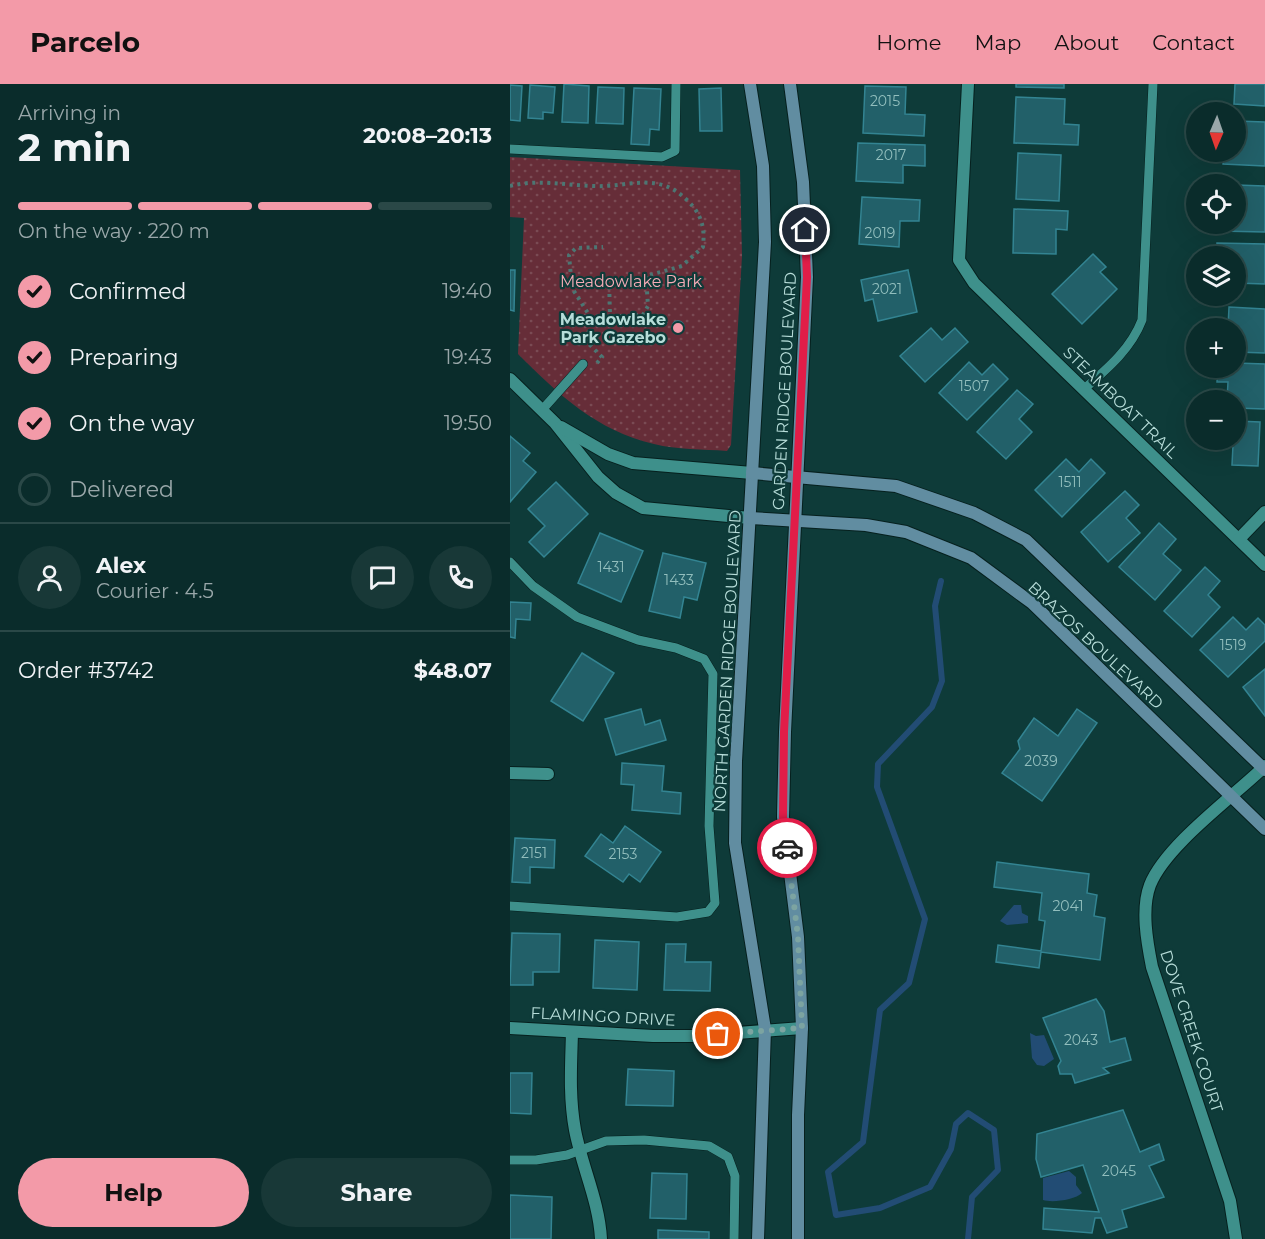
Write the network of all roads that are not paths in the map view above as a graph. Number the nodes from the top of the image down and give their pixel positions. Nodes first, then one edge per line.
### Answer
1 (676, 84) edge
2 (750, 84) edge
3 (790, 84) edge
4 (968, 84) edge
5 (1153, 84) edge
6 (510, 149) edge
7 (583, 364) dead end
8 (510, 379) edge
9 (1084, 389) junction
10 (542, 410) junction
11 (555, 423) junction
12 (752, 473) junction
13 (797, 477) junction
14 (1265, 512) edge
15 (750, 519) junction
16 (795, 521) junction
17 (1239, 539) junction
18 (510, 562) edge
19 (1265, 565) edge
20 (1264, 768) edge
21 (510, 772) edge
22 (548, 774) dead end
23 (1231, 797) junction
24 (1265, 829) edge
25 (510, 906) edge
26 (510, 1028) edge
27 (802, 1028) junction
28 (765, 1029) junction
29 (572, 1033) junction
30 (580, 1150) junction
31 (510, 1160) edge
32 (601, 1239) edge
33 (734, 1239) edge
34 (758, 1239) edge
35 (798, 1239) edge
36 (1236, 1239) edge

1 - 6 lane
2 - 12 main road, NORTH GARDEN RIDGE BOULEVARD
3 - 13 main road, GARDEN RIDGE BOULEVARD
4 - 9 street, STEAMBOAT TRAIL
5 - 9 lane
7 - 10 lane
8 - 10 street, BRAZOS BOULEVARD
9 - 17 street, STEAMBOAT TRAIL
10 - 11 street, BRAZOS BOULEVARD
11 - 12 street, BRAZOS BOULEVARD
11 - 15 street, BRAZOS BOULEVARD
12 - 13 main road, BRAZOS BOULEVARD
12 - 15 main road, NORTH GARDEN RIDGE BOULEVARD
13 - 16 main road, GARDEN RIDGE BOULEVARD
13 - 20 main road, BRAZOS BOULEVARD
14 - 17 street
15 - 16 main road, BRAZOS BOULEVARD
15 - 28 main road, NORTH GARDEN RIDGE BOULEVARD
16 - 23 main road, BRAZOS BOULEVARD
16 - 27 main road
17 - 19 street, STEAMBOAT TRAIL
18 - 25 lane
20 - 23 street, DOVE CREEK COURT
21 - 22 street
23 - 24 main road, BRAZOS BOULEVARD
23 - 36 street, DOVE CREEK COURT
26 - 29 street, FLAMINGO DRIVE
27 - 28 street, FLAMINGO DRIVE
27 - 35 main road
28 - 29 street, FLAMINGO DRIVE
28 - 34 main road, NORTH GARDEN RIDGE BOULEVARD
29 - 30 street
30 - 31 lane
30 - 32 street
30 - 33 lane

